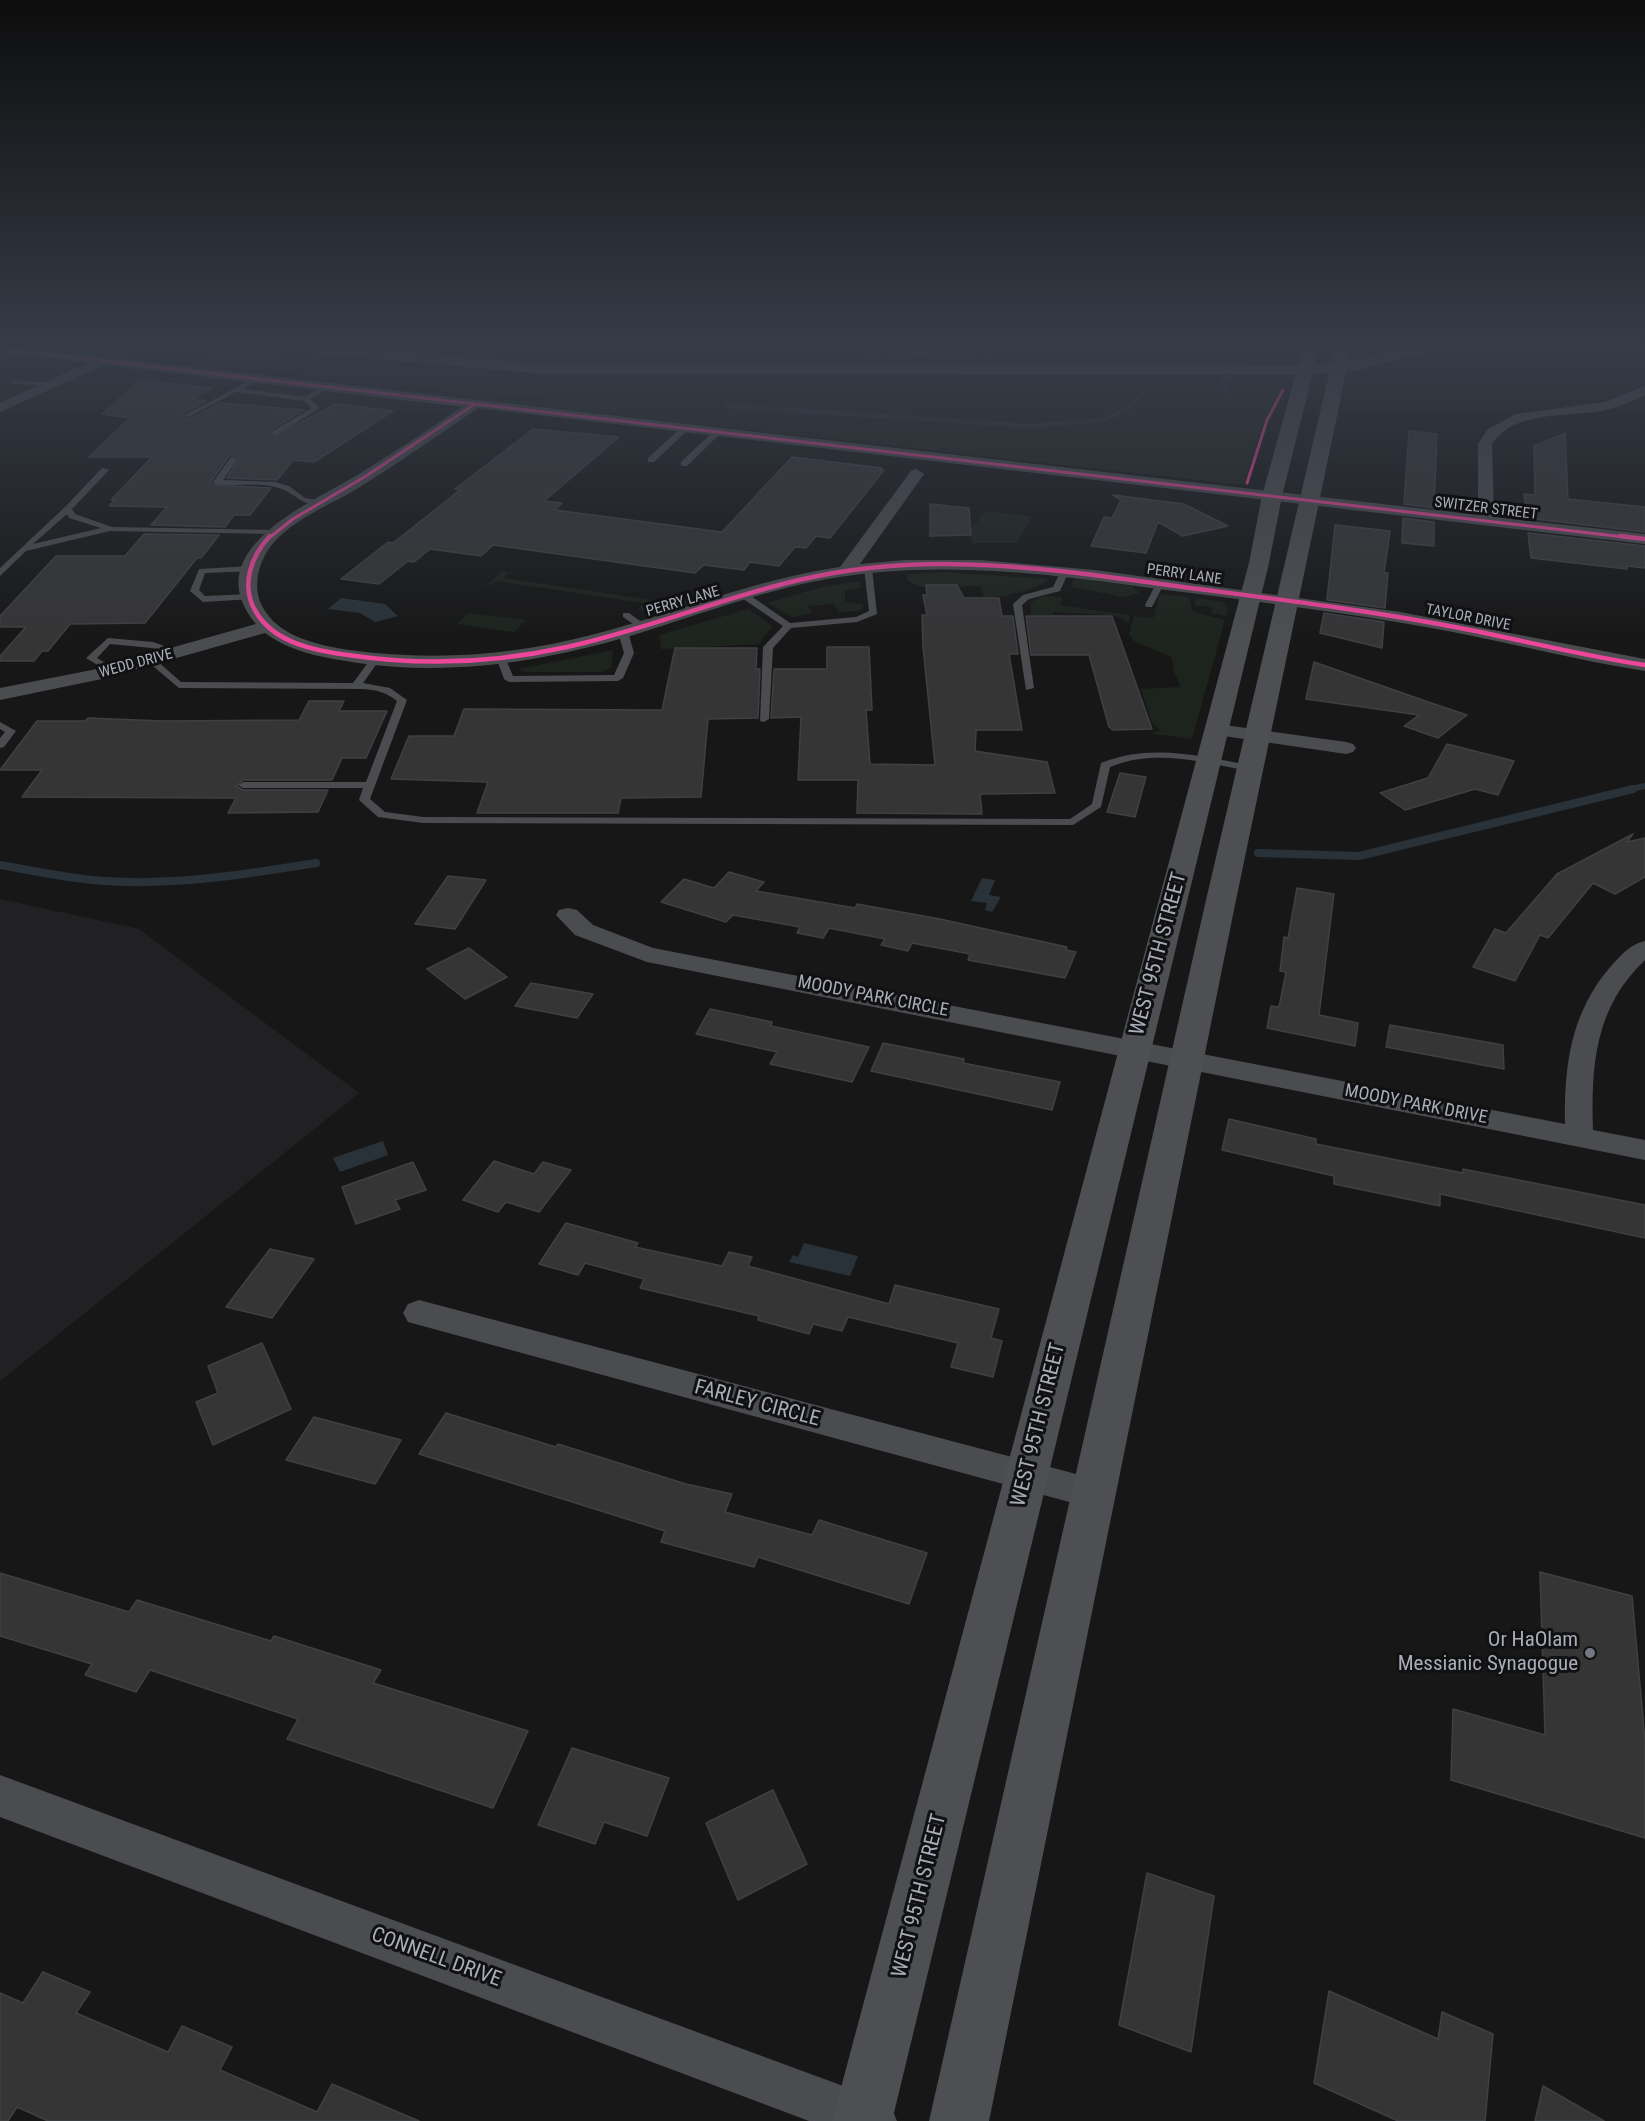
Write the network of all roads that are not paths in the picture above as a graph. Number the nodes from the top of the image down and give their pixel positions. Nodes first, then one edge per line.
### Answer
1 (417, 443) edge
2 (670, 443) edge
3 (706, 443) edge
4 (813, 443) edge
5 (1285, 443) edge
6 (1321, 443) edge
7 (1485, 443) edge
8 (234, 459) dead end
9 (651, 460) dead end
10 (684, 464) dead end
11 (105, 470) dead end
12 (916, 474) dead end
13 (1272, 496) junction
14 (1308, 500) junction
15 (321, 502) junction
16 (68, 508) junction
17 (1486, 521) junction
18 (111, 529) junction
19 (275, 532) junction
20 (1645, 539) edge
21 (23, 549) junction
22 (868, 568) junction
23 (251, 569) junction
24 (846, 570) junction
25 (1065, 571) junction
26 (0, 573) edge
27 (1160, 584) junction
28 (699, 594) dead end
29 (744, 596) junction
30 (1250, 596) junction
31 (250, 597) junction
32 (1286, 601) junction
33 (718, 604) junction
34 (1149, 604) dead end
35 (624, 623) junction
36 (270, 626) junction
37 (788, 626) junction
38 (179, 653) junction
39 (501, 657) junction
40 (375, 659) junction
41 (152, 661) junction
42 (1645, 665) edge
43 (112, 671) junction
44 (356, 686) junction
45 (1029, 688) dead end
46 (0, 694) edge
47 (764, 719) dead end
48 (0, 725) edge
49 (1217, 730) junction
50 (1258, 735) junction
51 (0, 745) edge
52 (1346, 748) dead end
53 (1208, 761) junction
54 (1250, 768) junction
55 (243, 785) dead end
56 (369, 785) junction
57 (1176, 892) junction
58 (1221, 900) junction
59 (568, 915) dead end
60 (1645, 948) edge
61 (1135, 1048) junction
62 (1187, 1059) junction
63 (1579, 1137) junction
64 (1645, 1150) edge
65 (419, 1313) dead end
66 (1026, 1477) junction
67 (1095, 1494) junction
68 (0, 1796) edge
69 (866, 2120) edge
70 (959, 2121) edge

1 - 15 street
2 - 9 lane
3 - 10 lane
4 - 13 street, SWITZER STREET
5 - 13 main road, WEST 95TH STREET
6 - 14 main road
7 - 17 street
8 - 15 lane
11 - 16 lane
12 - 24 street
13 - 14 street, SWITZER STREET
13 - 30 main road, WEST 95TH STREET
14 - 17 street, SWITZER STREET
14 - 32 main road
15 - 19 street
16 - 18 lane
16 - 21 lane
17 - 20 street, SWITZER STREET
18 - 19 lane
18 - 21 lane
19 - 23 street
21 - 26 lane
22 - 24 street, PERRY LANE
22 - 25 street, PERRY LANE
22 - 37 lane
23 - 31 street
23 - 31 lane
24 - 29 street, PERRY LANE
25 - 27 street, PERRY LANE
25 - 45 lane
27 - 30 street, PERRY LANE
27 - 34 lane
28 - 33 lane
29 - 33 street, PERRY LANE
29 - 37 lane
30 - 32 street, PERRY LANE
30 - 49 main road, WEST 95TH STREET
31 - 36 street, PERRY LANE
32 - 42 street, TAYLOR DRIVE
32 - 50 main road
33 - 35 street, PERRY LANE
35 - 39 street, PERRY LANE
35 - 39 lane
36 - 38 street, WEDD DRIVE
36 - 40 street, PERRY LANE
37 - 47 lane
38 - 41 street, WEDD DRIVE
38 - 43 lane
39 - 40 street, PERRY LANE
40 - 44 lane
41 - 43 street, WEDD DRIVE
41 - 44 lane
43 - 46 street, WEDD DRIVE
44 - 56 lane
48 - 51 lane
49 - 50 street
49 - 53 main road, WEST 95TH STREET
50 - 52 street
50 - 54 main road
53 - 54 lane
53 - 56 lane
53 - 57 main road, WEST 95TH STREET
54 - 58 main road
55 - 56 lane
57 - 58 main road
57 - 61 main road, WEST 95TH STREET
58 - 62 main road
59 - 61 street, MOODY PARK CIRCLE
60 - 63 street
61 - 62 street, MOODY PARK CIRCLE
61 - 66 main road, WEST 95TH STREET
62 - 63 street, MOODY PARK DRIVE
62 - 67 main road
63 - 64 street, MOODY PARK DRIVE
65 - 66 street, FARLEY CIRCLE
66 - 67 street, FARLEY CIRCLE
66 - 69 main road, WEST 95TH STREET
67 - 70 main road
68 - 69 street, CONNELL DRIVE

